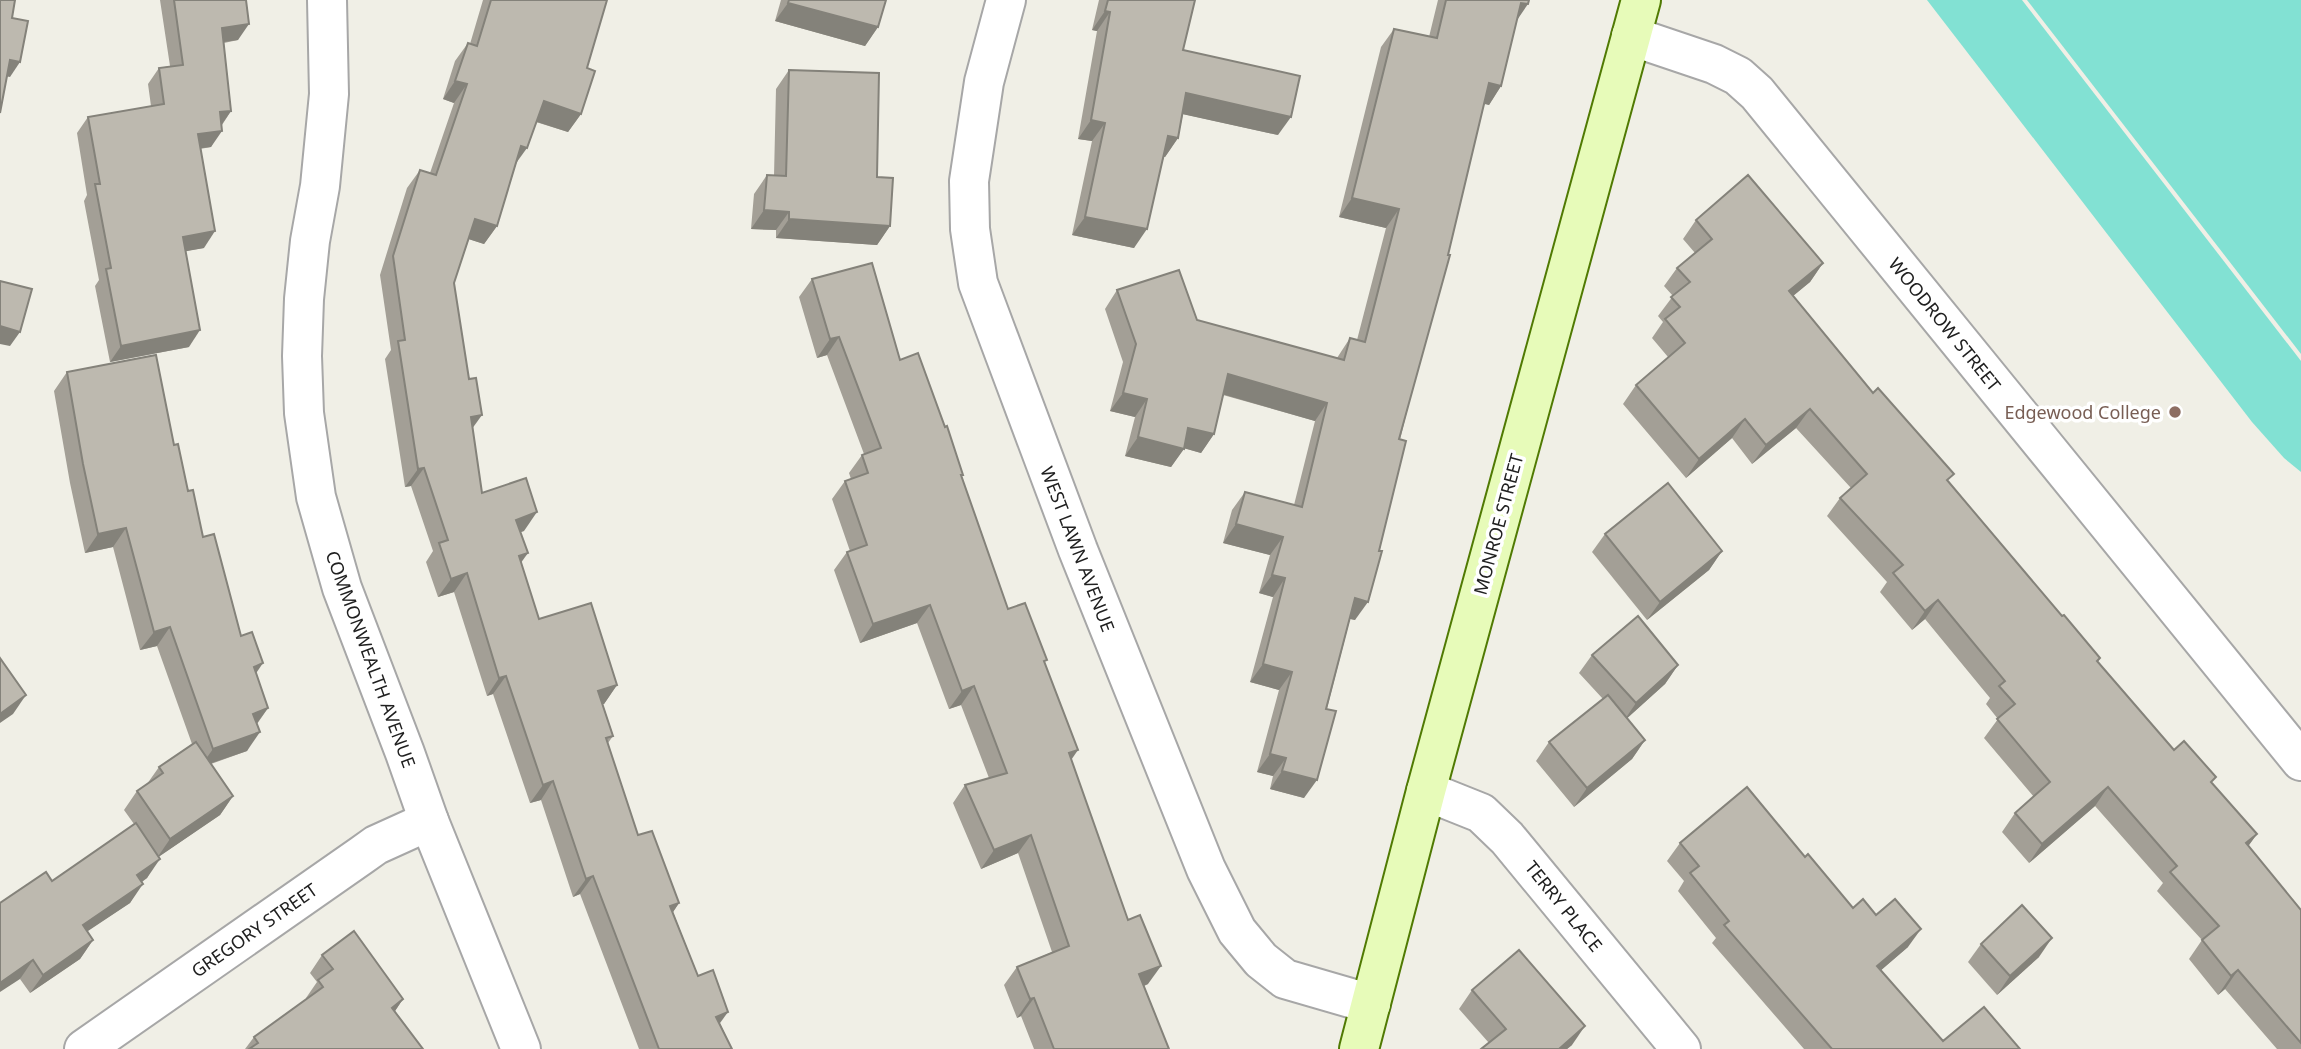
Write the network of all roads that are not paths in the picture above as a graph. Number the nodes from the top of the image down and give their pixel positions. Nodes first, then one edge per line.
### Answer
1 (327, 0) edge
2 (1006, 0) edge
3 (1636, 18) edge
4 (2301, 761) edge
5 (1426, 791) junction
6 (429, 821) junction
7 (1371, 1004) junction
8 (84, 1049) edge
9 (521, 1049) edge
10 (1359, 1049) edge
11 (1681, 1049) edge

1 - 6 street, COMMONWEALTH AVENUE
2 - 7 street, WEST LAWN AVENUE
3 - 4 street, WOODROW STREET
3 - 5 main road, MONROE STREET
5 - 7 main road, MONROE STREET
5 - 11 street, TERRY PLACE
6 - 8 street, GREGORY STREET
6 - 9 street, COMMONWEALTH AVENUE
7 - 10 main road, MONROE STREET

